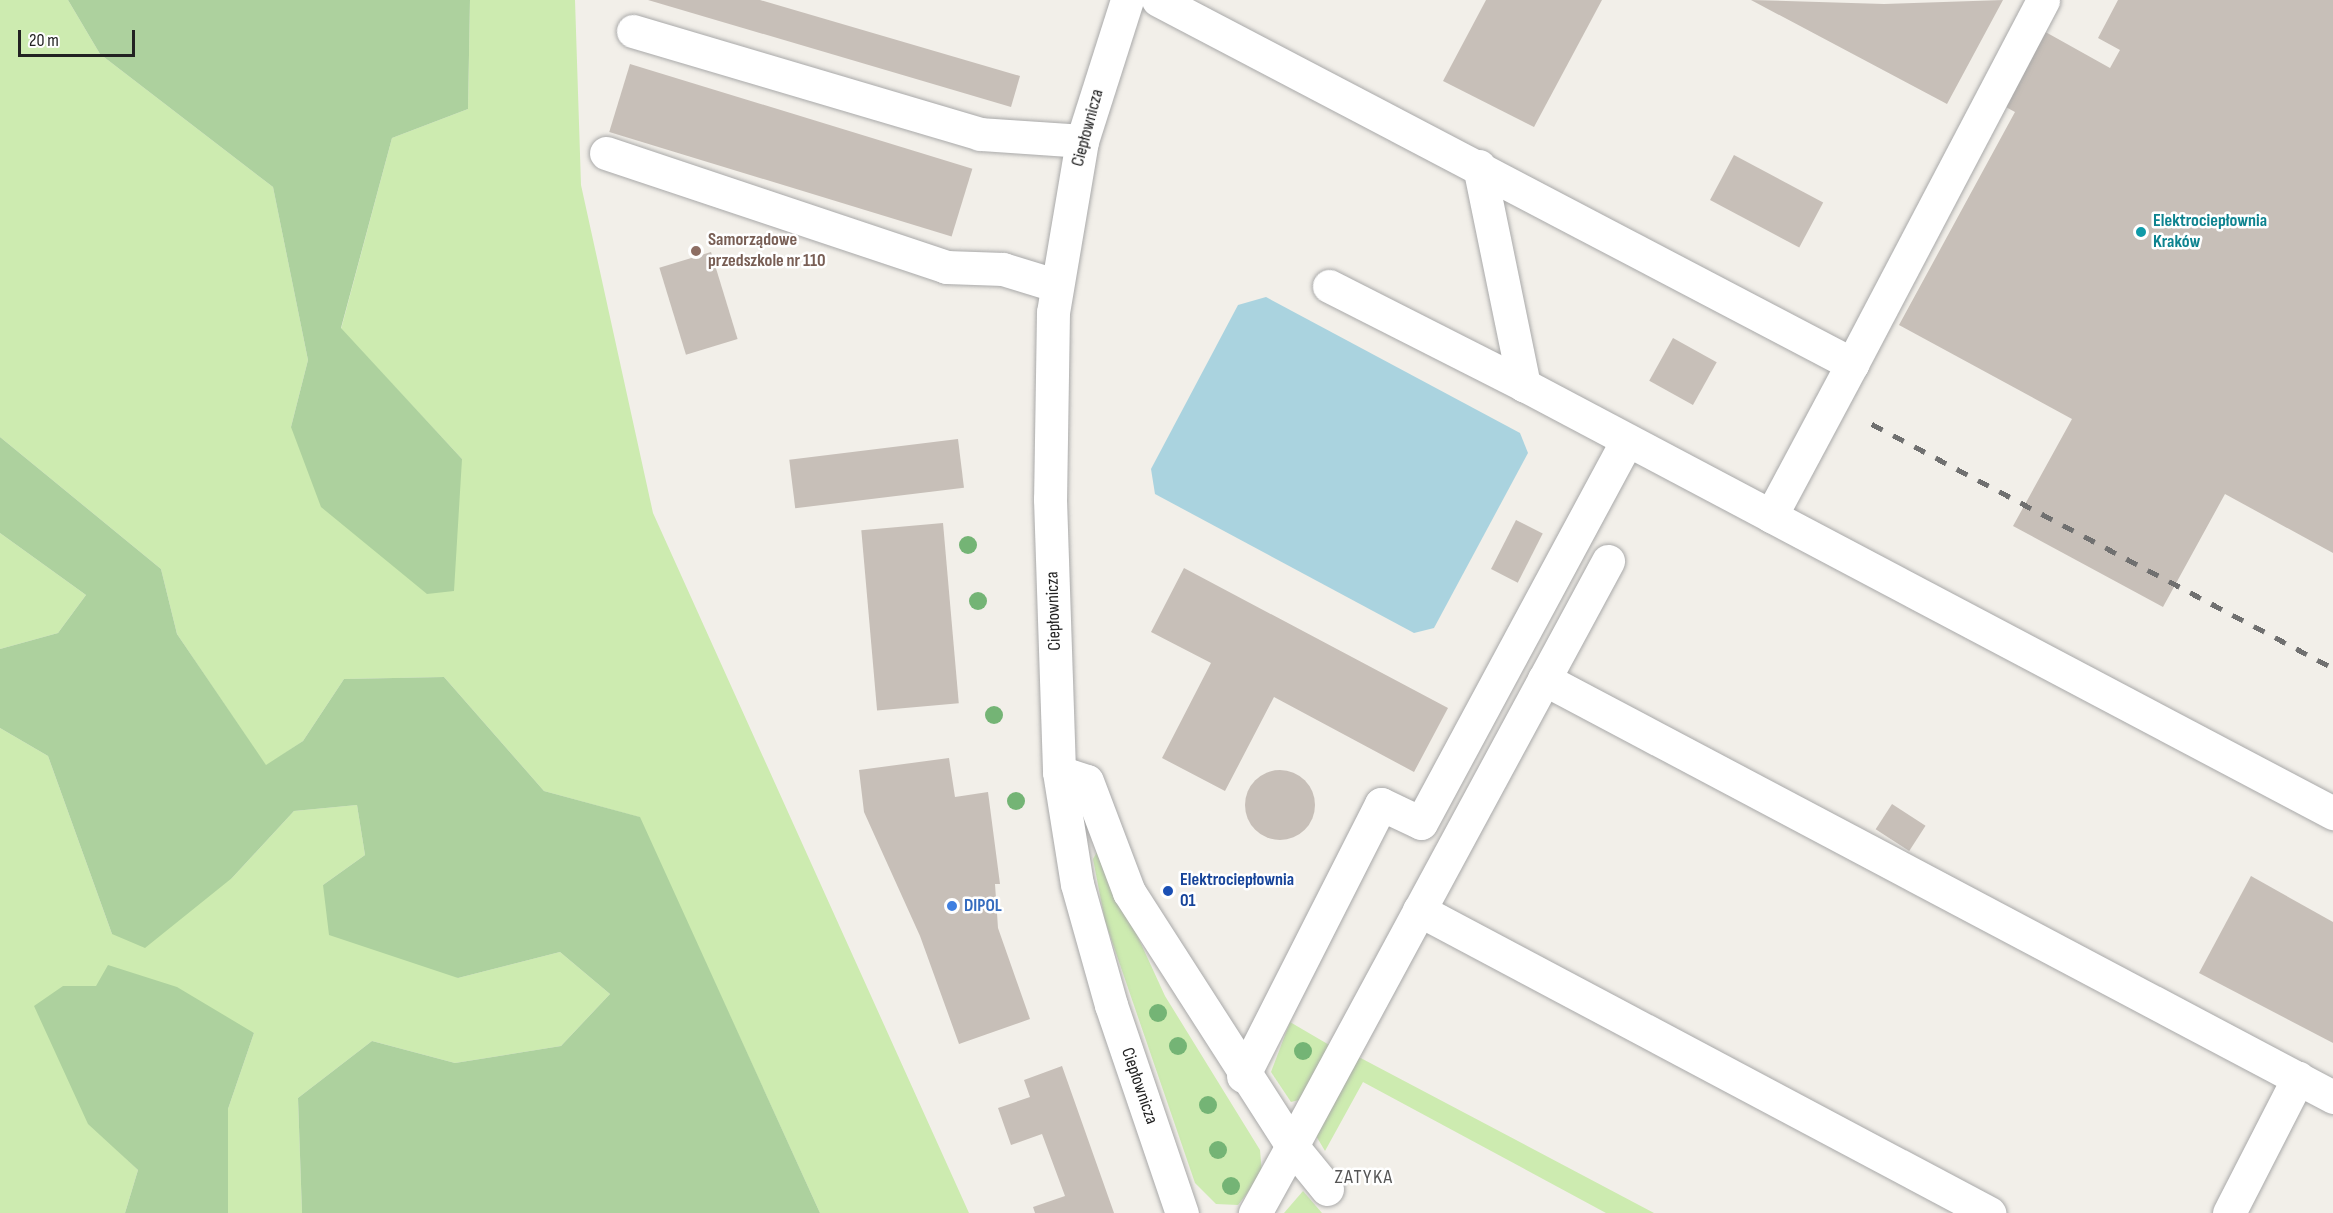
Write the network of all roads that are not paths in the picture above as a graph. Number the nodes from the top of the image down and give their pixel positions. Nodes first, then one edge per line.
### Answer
1 (1127, 0) edge
2 (1158, 0) edge
3 (2043, 0) edge
4 (633, 31) dead end
5 (1082, 141) junction
6 (606, 153) dead end
7 (1479, 166) junction
8 (1055, 285) junction
9 (1329, 286) dead end
10 (1852, 364) junction
11 (1524, 385) junction
12 (1628, 441) junction
13 (1771, 516) junction
14 (1608, 561) dead end
15 (1544, 679) junction
16 (1059, 771) junction
17 (2333, 813) edge
18 (1419, 910) junction
19 (1243, 1076) junction
20 (2298, 1078) junction
21 (2333, 1097) edge
22 (1292, 1146) junction
23 (1327, 1189) dead end
24 (1182, 1213) edge
25 (1255, 1213) edge
26 (1989, 1213) edge
27 (2229, 1213) edge

1 - 5 street, Ciepłownicza
2 - 7 street
3 - 10 street
4 - 5 street
5 - 8 street, Ciepłownicza
6 - 8 street
7 - 10 street
7 - 11 street
8 - 16 street, Ciepłownicza
9 - 11 street
10 - 13 street
11 - 12 street
12 - 13 street
12 - 19 street
13 - 17 street
14 - 15 street
15 - 18 street
15 - 20 street
16 - 19 street
16 - 24 street, Ciepłownicza
18 - 22 street
18 - 26 street
19 - 22 street
20 - 21 street
20 - 27 street
22 - 23 street
22 - 25 street

